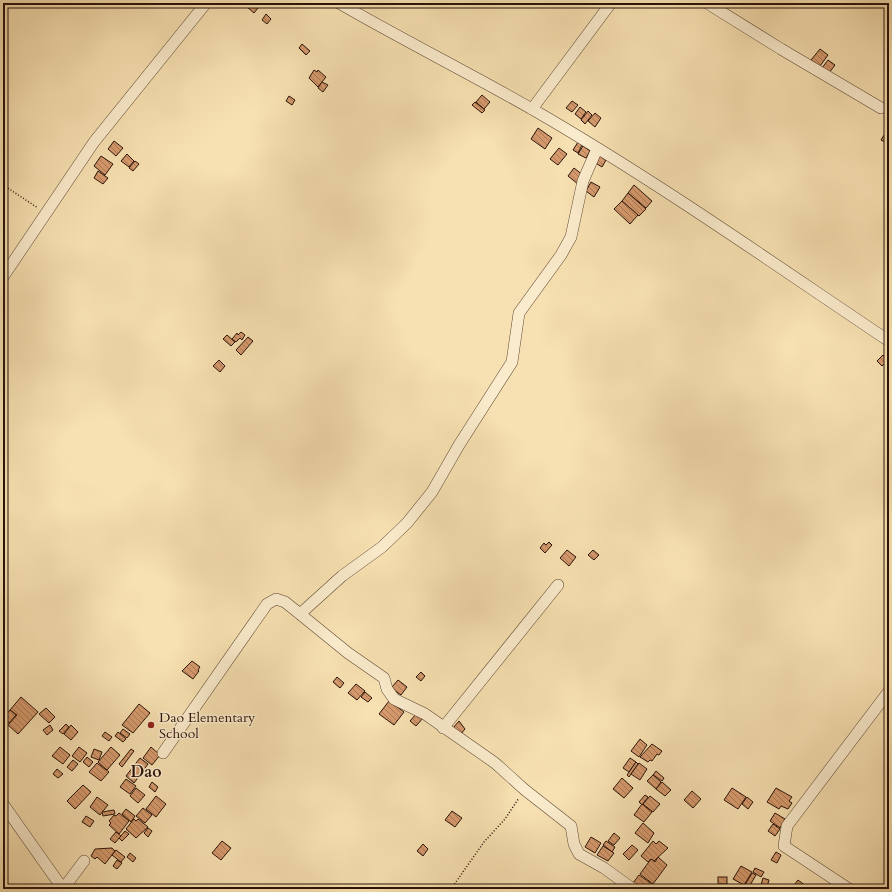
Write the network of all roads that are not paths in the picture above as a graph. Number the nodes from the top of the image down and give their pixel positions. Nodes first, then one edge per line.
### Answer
1 (206, 3) edge
2 (339, 3) edge
3 (611, 3) edge
4 (707, 3) edge
5 (881, 108) dead end
6 (532, 109) junction
7 (597, 149) junction
8 (3, 277) edge
9 (889, 341) edge
10 (558, 585) dead end
11 (300, 614) junction
12 (889, 691) edge
13 (443, 728) junction
14 (163, 753) dead end
15 (3, 804) edge
16 (84, 861) dead end
17 (63, 889) edge
18 (633, 889) edge
19 (849, 889) edge

1 - 8 street
2 - 6 street
3 - 6 street
4 - 5 street
6 - 7 street
7 - 9 street
7 - 11 street
10 - 13 street
11 - 13 street
11 - 14 street
12 - 19 street
13 - 18 street
15 - 17 street
16 - 17 street

